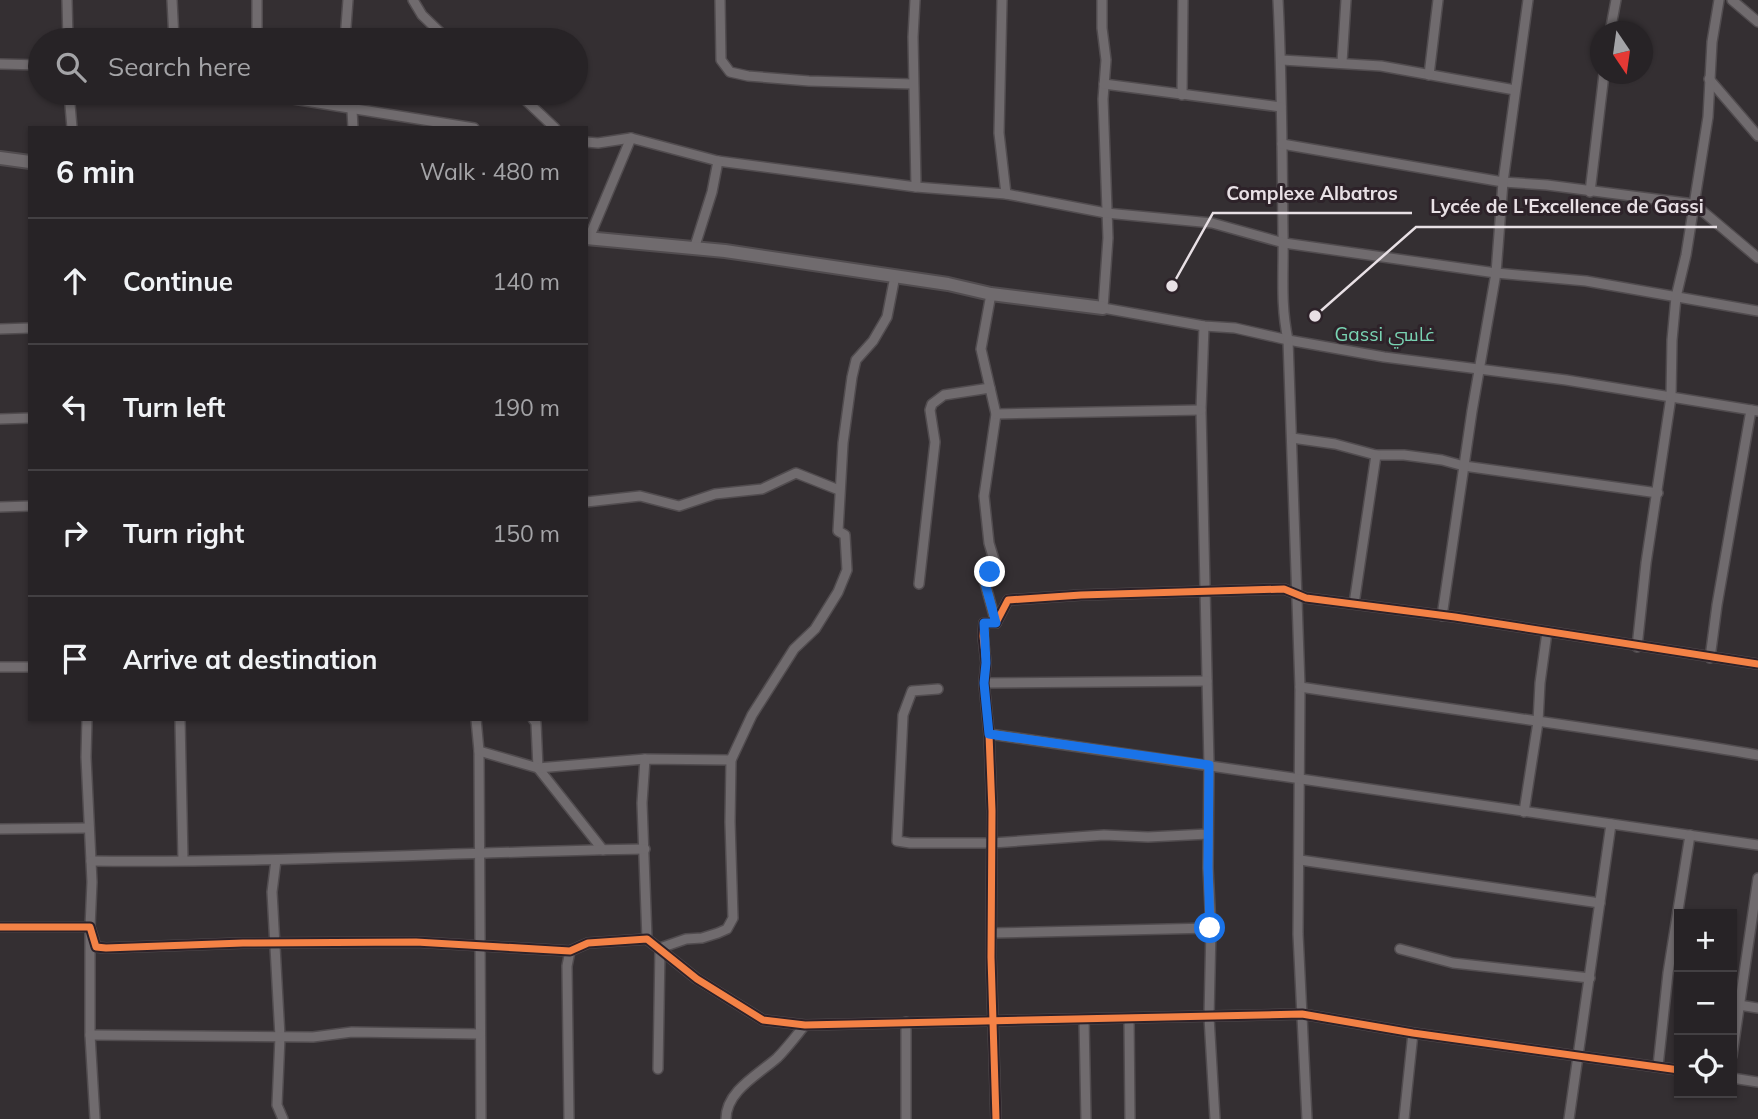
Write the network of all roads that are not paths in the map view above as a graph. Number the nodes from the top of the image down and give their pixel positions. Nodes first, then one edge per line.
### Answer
1 (67, 0) edge
2 (172, 0) edge
3 (257, 0) edge
4 (348, 0) edge
5 (413, 0) edge
6 (720, 0) edge
7 (915, 0) edge
8 (1002, 0) edge
9 (1102, 0) edge
10 (1183, 0) edge
11 (1278, 0) edge
12 (1346, 0) edge
13 (1438, 0) edge
14 (1528, 0) edge
15 (1616, 0) edge
16 (1719, 0) edge
17 (1732, 0) edge
18 (1613, 21) edge
19 (1758, 22) edge
20 (68, 28) edge
21 (173, 28) edge
22 (257, 28) edge
23 (346, 28) edge
24 (436, 28) edge
25 (1282, 61) junction
26 (1342, 62) junction
27 (0, 64) edge
28 (28, 65) edge
29 (1429, 75) junction
30 (1709, 79) junction
31 (913, 84) junction
32 (1104, 84) junction
33 (1603, 84) edge
34 (1515, 90) junction
35 (1182, 95) junction
36 (70, 105) edge
37 (328, 105) edge
38 (352, 105) edge
39 (531, 105) edge
40 (1282, 107) junction
41 (352, 109) junction
42 (72, 126) edge
43 (353, 126) edge
44 (461, 126) edge
45 (553, 126) edge
46 (1758, 136) edge
47 (631, 138) junction
48 (588, 142) edge
49 (1282, 144) junction
50 (0, 158) edge
51 (718, 161) junction
52 (28, 162) edge
53 (1503, 182) junction
54 (916, 187) junction
55 (1590, 192) junction
56 (1006, 194) junction
57 (1694, 204) junction
58 (1106, 213) junction
59 (588, 236) edge
60 (588, 238) edge
61 (1284, 243) junction
62 (694, 249) junction
63 (1758, 258) edge
64 (1496, 273) junction
65 (895, 276) junction
66 (991, 294) junction
67 (1676, 297) junction
68 (1103, 308) junction
69 (1758, 311) edge
70 (1204, 326) junction
71 (28, 328) edge
72 (0, 330) edge
73 (1289, 340) junction
74 (1479, 369) junction
75 (990, 388) junction
76 (1671, 397) junction
77 (1201, 410) junction
78 (1754, 410) edge
79 (996, 414) junction
80 (28, 418) edge
81 (0, 419) edge
82 (1292, 438) junction
83 (1376, 455) junction
84 (1464, 466) junction
85 (839, 491) junction
86 (1658, 493) junction
87 (588, 502) edge
88 (28, 506) edge
89 (0, 507) edge
90 (919, 584) dead end
91 (1205, 591) junction
92 (1298, 593) junction
93 (1354, 604) junction
94 (1442, 616) junction
95 (996, 623) junction
96 (1547, 632) junction
97 (1637, 647) junction
98 (1710, 658) junction
99 (1758, 664) edge
100 (0, 667) edge
101 (28, 667) edge
102 (1207, 681) junction
103 (984, 683) junction
104 (1300, 687) junction
105 (938, 689) dead end
106 (87, 721) edge
107 (180, 721) edge
108 (476, 721) edge
109 (534, 721) edge
110 (1538, 722) junction
111 (989, 734) junction
112 (479, 751) junction
113 (1758, 755) edge
114 (645, 759) junction
115 (732, 760) junction
116 (1209, 765) junction
117 (538, 768) junction
118 (1299, 777) junction
119 (1524, 812) junction
120 (1611, 824) junction
121 (89, 828) junction
122 (0, 829) edge
123 (1208, 835) junction
124 (1690, 835) junction
125 (992, 843) junction
126 (1758, 845) edge
127 (645, 849) junction
128 (603, 850) junction
129 (479, 852) junction
130 (183, 860) junction
131 (276, 860) junction
132 (1300, 860) junction
133 (91, 861) junction
134 (1758, 878) edge
135 (1600, 903) junction
136 (90, 926) junction
137 (0, 927) edge
138 (1210, 928) junction
139 (992, 933) junction
140 (1754, 936) edge
141 (647, 939) junction
142 (273, 944) junction
143 (480, 945) junction
144 (660, 948) junction
145 (1400, 949) dead end
146 (570, 951) junction
147 (1590, 978) junction
148 (1739, 1005) junction
149 (1758, 1008) edge
150 (1302, 1014) junction
151 (1209, 1017) junction
152 (1129, 1018) junction
153 (995, 1019) junction
154 (1084, 1019) junction
155 (905, 1021) junction
156 (806, 1025) junction
157 (1413, 1033) junction
158 (480, 1034) junction
159 (90, 1035) junction
160 (1735, 1035) edge
161 (280, 1037) junction
162 (1578, 1055) junction
163 (1658, 1066) junction
164 (658, 1069) dead end
165 (1674, 1069) edge
166 (1737, 1079) edge
167 (1758, 1082) edge
168 (94, 1119) edge
169 (283, 1119) edge
170 (481, 1119) edge
171 (569, 1119) edge
172 (726, 1119) edge
173 (906, 1119) edge
174 (996, 1119) edge
175 (1086, 1119) edge
176 (1130, 1119) edge
177 (1215, 1119) edge
178 (1307, 1119) edge
179 (1404, 1119) edge
180 (1569, 1119) edge

1 - 20 street
2 - 21 street
3 - 22 street
4 - 23 street
5 - 24 street
6 - 31 street
7 - 31 street
8 - 56 street
9 - 32 street
10 - 35 street
11 - 25 street
12 - 26 street
13 - 29 street
14 - 34 street
15 - 18 street
16 - 30 street
17 - 19 street
25 - 26 street
25 - 40 street
26 - 29 street
27 - 28 street
29 - 34 street
30 - 46 street
30 - 57 street
31 - 54 street
32 - 35 street
32 - 58 street
33 - 55 street
34 - 53 street
35 - 40 street
36 - 42 street
37 - 41 street
38 - 41 street
39 - 45 street
40 - 49 street
41 - 43 street
41 - 44 street
47 - 48 street
47 - 51 street
47 - 59 street
49 - 53 street
49 - 61 street
50 - 52 street
51 - 54 street
51 - 62 street
53 - 55 street
53 - 64 street
54 - 56 street
55 - 57 street
56 - 58 street
57 - 63 street
57 - 67 street
58 - 61 street
58 - 68 street
60 - 62 street
61 - 64 street
61 - 73 street
62 - 65 street
64 - 67 street
64 - 74 street
65 - 66 street
65 - 85 street
66 - 68 street
66 - 75 street
67 - 69 street
67 - 76 street
68 - 70 street
70 - 73 street
70 - 77 street
71 - 72 street
73 - 74 street
73 - 82 street
74 - 76 street
74 - 84 street
75 - 79 street
75 - 90 street
76 - 78 street
76 - 86 street
77 - 79 street
77 - 91 street
78 - 98 street
79 - 95 street
80 - 81 street
82 - 83 street
82 - 92 street
83 - 84 street
83 - 93 street
84 - 86 street
84 - 94 street
85 - 87 street
85 - 115 street
86 - 97 street
88 - 89 street
91 - 92 street
91 - 95 street
91 - 102 street
92 - 93 street
92 - 104 street
93 - 94 street
94 - 96 street
95 - 103 street
96 - 97 street
96 - 110 street
97 - 98 street
98 - 99 street
100 - 101 street
102 - 103 street
102 - 116 street
103 - 111 street
104 - 110 street
104 - 118 street
105 - 125 street
106 - 121 street
107 - 130 street
108 - 112 street
109 - 117 street
110 - 113 street
110 - 119 street
111 - 116 street
111 - 125 street
112 - 117 street
112 - 129 street
114 - 115 street
114 - 117 street
114 - 127 street
115 - 144 street
116 - 118 street
116 - 123 street
117 - 128 street
118 - 119 street
118 - 132 street
119 - 120 street
120 - 124 street
120 - 135 street
121 - 122 street
121 - 133 street
123 - 125 street
123 - 138 street
124 - 126 street
124 - 163 street
125 - 139 street
127 - 128 street
127 - 141 street
128 - 129 street
129 - 131 street
129 - 143 street
130 - 131 street
130 - 133 street
131 - 142 street
132 - 135 street
132 - 150 street
133 - 136 street
134 - 140 street
135 - 147 street
136 - 137 street
136 - 142 street
136 - 159 street
138 - 139 street
138 - 151 street
139 - 153 street
140 - 148 street
141 - 144 street
141 - 146 street
142 - 143 street
142 - 161 street
143 - 146 street
143 - 158 street
144 - 156 street
144 - 164 street
145 - 147 street
146 - 171 street
147 - 162 street
148 - 149 street
148 - 160 street
150 - 151 street
150 - 157 street
150 - 178 street
151 - 152 street
151 - 177 street
152 - 154 street
152 - 176 street
153 - 154 street
153 - 155 street
153 - 174 street
154 - 175 street
155 - 156 street
155 - 173 street
156 - 172 street
157 - 162 street
157 - 179 street
158 - 161 street
158 - 170 street
159 - 161 street
159 - 168 street
161 - 169 street
162 - 163 street
162 - 180 street
163 - 165 street
166 - 167 street

